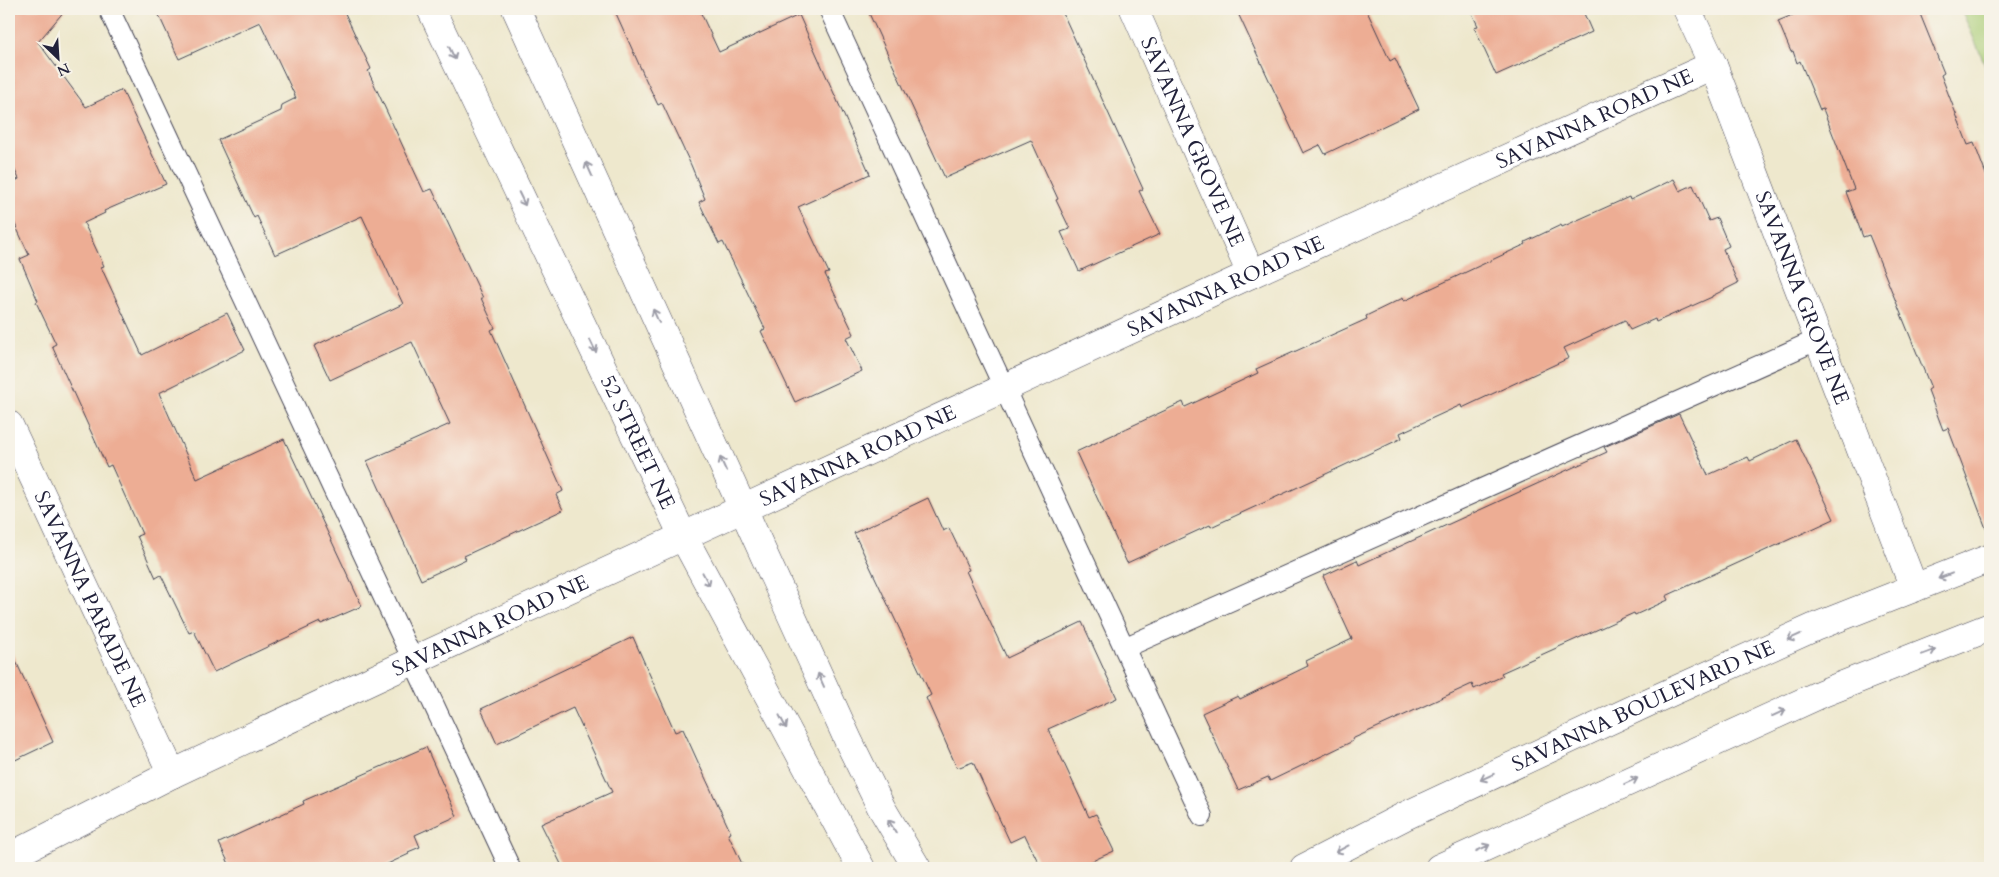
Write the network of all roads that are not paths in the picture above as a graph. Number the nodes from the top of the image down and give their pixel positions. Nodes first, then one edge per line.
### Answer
1 (109, 9) edge
2 (431, 9) edge
3 (516, 9) edge
4 (829, 9) edge
5 (1134, 9) edge
6 (1687, 9) edge
7 (1713, 65) junction
8 (1251, 274) junction
9 (1818, 339) junction
10 (1004, 389) junction
11 (9, 425) edge
12 (743, 509) junction
13 (683, 536) junction
14 (1990, 558) edge
15 (1914, 588) junction
16 (1990, 628) edge
17 (1124, 648) junction
18 (413, 661) junction
19 (172, 774) junction
20 (1202, 816) dead end
21 (9, 857) edge
22 (510, 868) edge
23 (861, 868) edge
24 (917, 868) edge
25 (1304, 868) edge
26 (1438, 868) edge

1 - 18 lane
2 -> 13 street, 52 STREET NE
12 -> 3 street
4 - 10 lane
5 - 8 street, SAVANNA GROVE NE
6 - 7 street, SAVANNA GROVE NE
7 - 8 street, SAVANNA ROAD NE
7 - 9 street, SAVANNA GROVE NE
8 - 10 street, SAVANNA ROAD NE
9 - 15 street, SAVANNA GROVE NE
9 - 17 lane
10 - 12 street, SAVANNA ROAD NE
10 - 17 lane
11 - 19 street, SAVANNA PARADE NE
12 - 13 street, SAVANNA ROAD NE
24 -> 12 street
13 - 18 street, SAVANNA ROAD NE
13 -> 23 street, 52 STREET NE
14 -> 15 street, SAVANNA BOULEVARD NE
15 -> 25 street, SAVANNA BOULEVARD NE
26 -> 16 street
17 - 20 lane
18 - 19 street, SAVANNA ROAD NE
18 - 22 lane
19 - 21 street, SAVANNA ROAD NE

